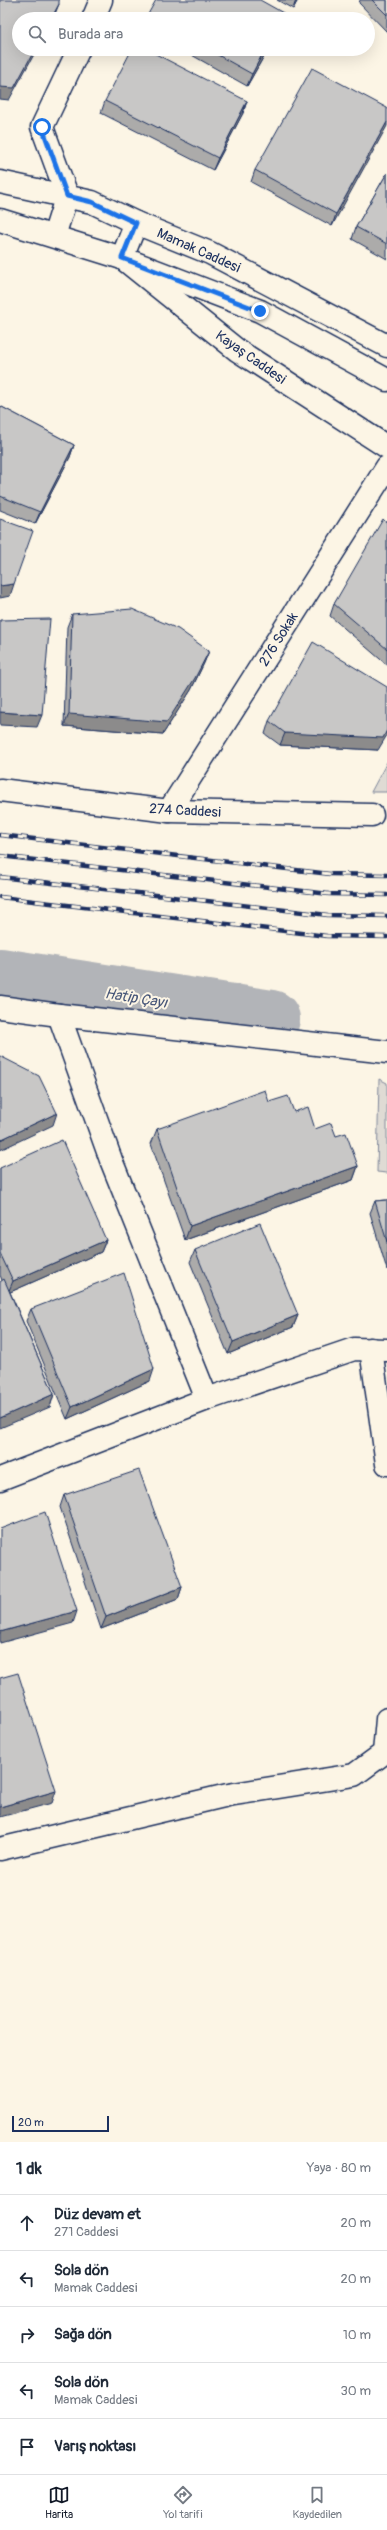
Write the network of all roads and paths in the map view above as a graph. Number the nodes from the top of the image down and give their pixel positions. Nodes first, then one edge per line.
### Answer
1 (101, 0) edge
2 (96, 12) edge
3 (76, 56) edge
4 (0, 182) edge
5 (67, 196) junction
6 (0, 220) edge
7 (136, 223) junction
8 (54, 236) junction
9 (122, 258) junction
10 (387, 346) edge
11 (387, 380) edge
12 (387, 447) edge
13 (387, 467) edge
14 (0, 790) edge
15 (169, 811) junction
16 (372, 815) dead end
17 (0, 1007) edge
18 (60, 1015) junction
19 (387, 1052) edge
20 (379, 1349) edge
21 (207, 1399) junction
22 (387, 1464) edge
23 (0, 1479) edge
24 (387, 1718) edge
25 (0, 1849) edge

1 - 2 street
3 - 5 street
4 - 5 street, Mamak Caddesi
5 - 7 street, Mamak Caddesi
5 - 8 street
6 - 8 street
7 - 9 street
7 - 10 street, Mamak Caddesi
8 - 9 street
9 - 11 street
9 - 12 street, Kayaş Caddesi
13 - 15 street, 276 Sokak
14 - 15 street, 274 Caddesi
15 - 16 street, 274 Caddesi
17 - 18 street
18 - 19 street
18 - 21 street
20 - 21 street
20 - 22 street
21 - 23 street
24 - 25 street

